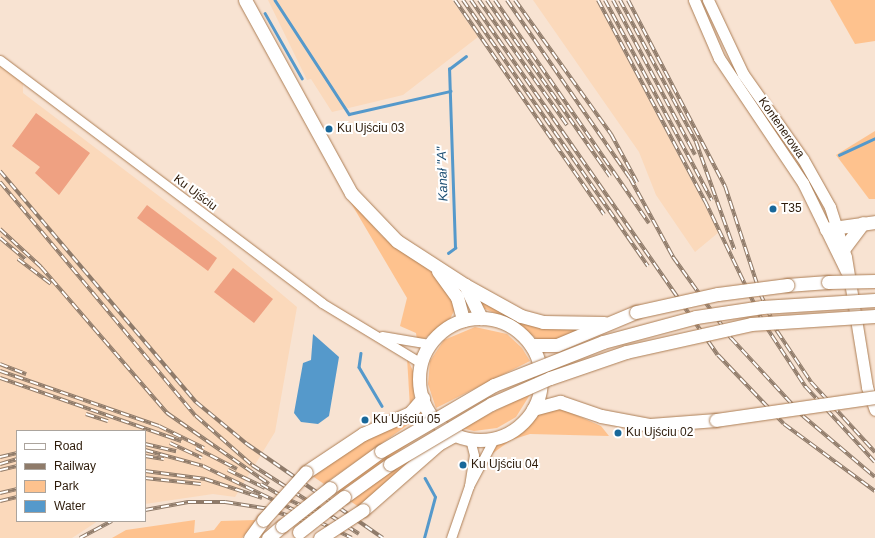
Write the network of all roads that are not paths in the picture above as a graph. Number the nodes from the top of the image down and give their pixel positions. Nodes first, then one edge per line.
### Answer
1 (245, 0) edge
2 (694, 0) edge
3 (708, 0) edge
4 (0, 60) edge
5 (869, 223) edge
6 (831, 228) junction
7 (844, 248) junction
8 (433, 265) junction
9 (846, 271) junction
10 (875, 281) edge
11 (465, 285) junction
12 (875, 300) edge
13 (875, 316) edge
14 (481, 318) junction
15 (463, 320) junction
16 (604, 323) junction
17 (380, 336) junction
18 (430, 344) junction
19 (531, 345) junction
20 (421, 363) junction
21 (875, 397) edge
22 (423, 398) junction
23 (533, 408) junction
24 (875, 410) edge
25 (456, 434) junction
26 (470, 439) junction
27 (494, 439) junction
28 (469, 486) junction
29 (296, 535) edge
30 (250, 538) edge
31 (268, 538) edge
32 (320, 538) edge
33 (452, 538) edge

1 - 8 highway
2 - 6 main road, Kontenerowa
3 - 6 main road, Kontenerowa
4 - 17 street, Ku Ujściu
5 - 6 highway
5 - 7 highway
6 - 7 main road, Kontenerowa
6 - 9 main road, Kontenerowa
7 - 9 main road, Kontenerowa
8 - 11 highway
8 - 15 highway
9 - 24 main road, Kontenerowa
10 - 16 highway, bridge
11 - 14 highway
11 - 16 highway
12 - 31 highway, bridge
13 - 29 highway, bridge
14 - 15 highway
14 - 19 highway
15 - 18 highway
16 - 19 highway
17 - 18 street, Ku Ujściu
17 - 20 street, Ku Ujściu
18 - 20 highway
19 - 23 highway
20 - 22 highway
21 - 23 highway, bridge
22 - 25 highway
22 - 30 highway, bridge
23 - 27 highway
25 - 26 highway
25 - 32 highway, bridge
26 - 27 highway
26 - 28 street
27 - 28 street
28 - 33 street

